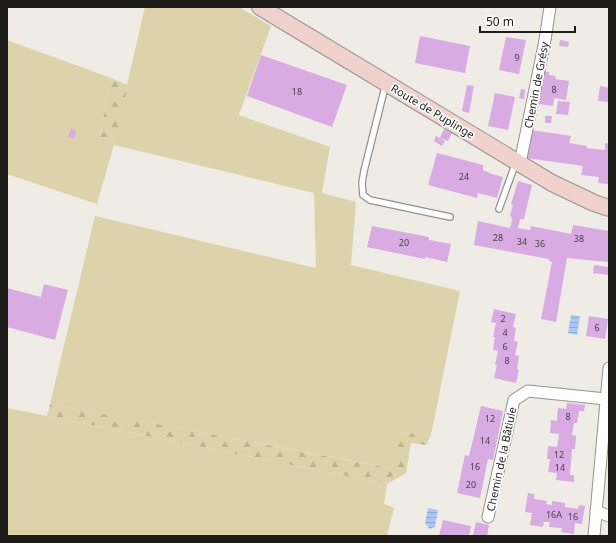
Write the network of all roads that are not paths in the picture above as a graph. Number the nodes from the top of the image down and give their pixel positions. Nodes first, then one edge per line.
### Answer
1 (260, 7) edge
2 (550, 7) edge
3 (386, 83) junction
4 (518, 162) junction
5 (609, 208) edge
6 (499, 209) dead end
7 (450, 217) dead end
8 (609, 368) edge
9 (606, 407) edge
10 (596, 511) junction
11 (609, 516) edge
12 (488, 517) dead end
13 (594, 536) edge

1 - 3 street, Route de Puplinge
2 - 4 street, Chemin de Grésy
3 - 4 street, Route de Puplinge
3 - 7 lane
4 - 5 street, Route de Puplinge
4 - 6 lane
8 - 9 street
9 - 10 street
9 - 12 street, Chemin de la Bâtiule
10 - 11 street
10 - 13 street

